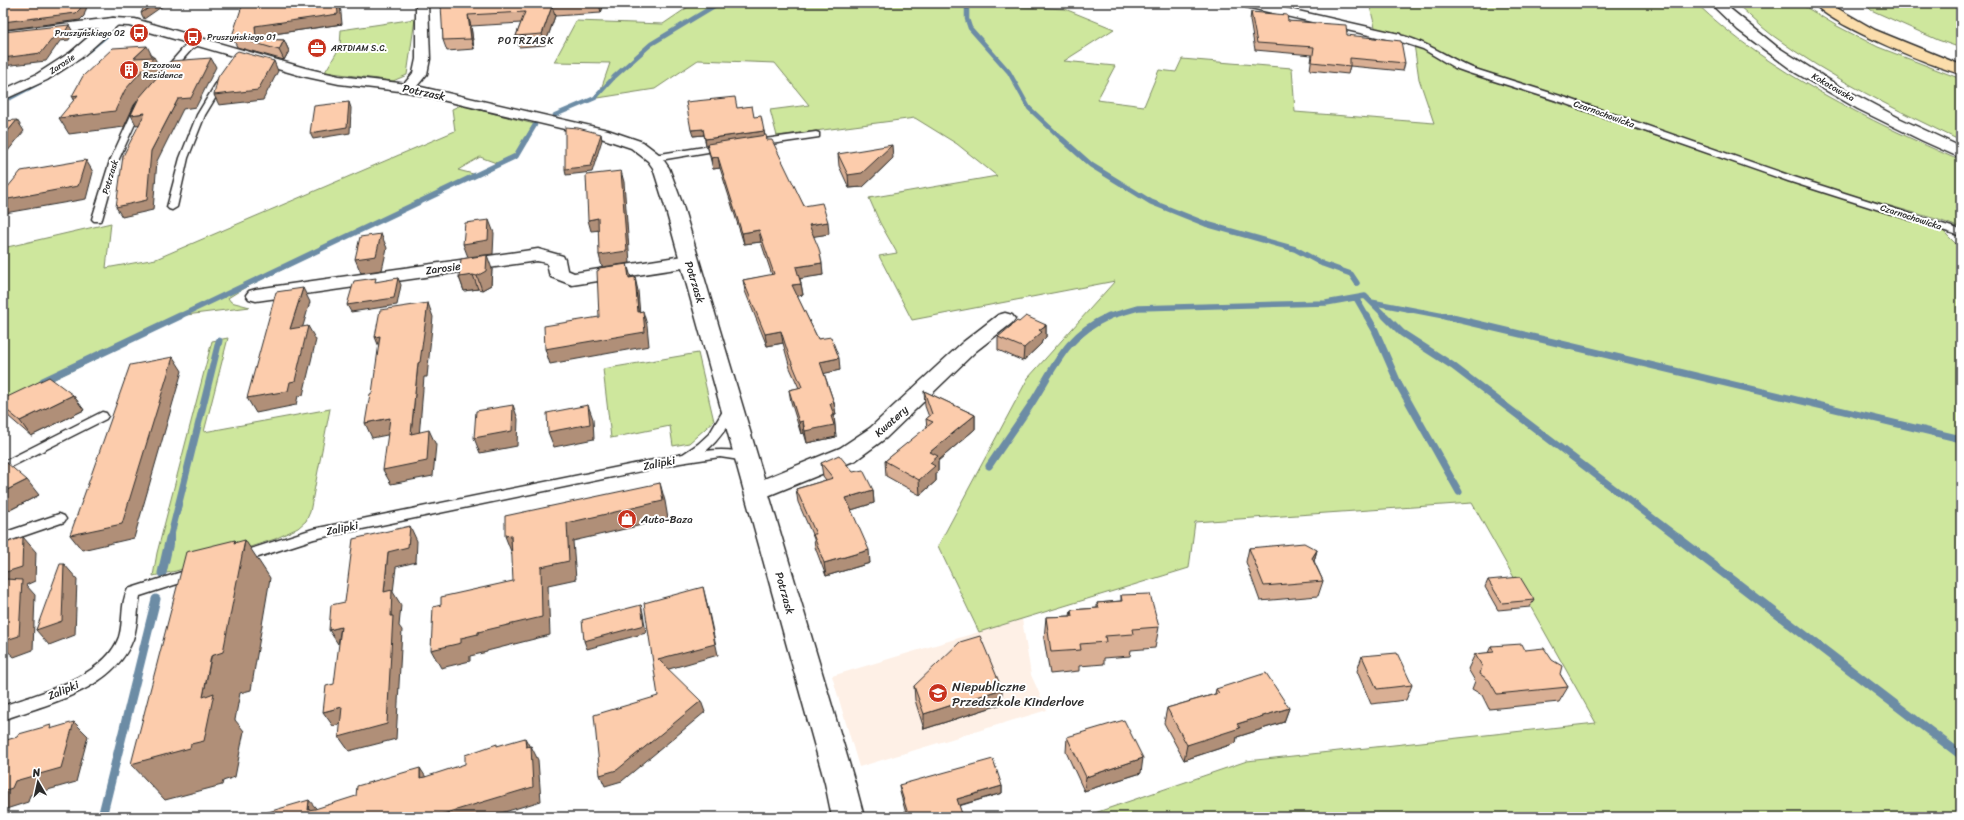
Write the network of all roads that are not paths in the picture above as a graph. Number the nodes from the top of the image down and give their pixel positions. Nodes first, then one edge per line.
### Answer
1 (422, 3) edge
2 (1246, 3) edge
3 (1716, 3) edge
4 (1820, 3) edge
5 (116, 16) junction
6 (3, 35) edge
7 (1395, 37) joint
8 (198, 43) junction
9 (1961, 70) edge
10 (227, 72) edge
11 (158, 82) edge
12 (408, 88) junction
13 (148, 94) edge
14 (3, 96) edge
15 (816, 135) dead end
16 (745, 144) edge
17 (729, 147) edge
18 (1961, 153) edge
19 (654, 158) junction
20 (172, 207) dead end
21 (97, 219) dead end
22 (1961, 233) edge
23 (688, 261) junction
24 (256, 295) dead end
25 (1004, 319) dead end
26 (731, 405) junction
27 (102, 416) dead end
28 (746, 457) junction
29 (680, 459) junction
30 (3, 467) edge
31 (757, 491) junction
32 (59, 519) dead end
33 (3, 538) edge
34 (230, 561) edge
35 (208, 569) edge
36 (3, 713) edge
37 (848, 817) edge

1 - 12 street
2 - 7 street, Czarnochowicka
3 - 18 street, Kokotowska
4 - 9 highway
5 - 6 street, Potrzask
5 - 8 street, Potrzask
5 - 14 street, Zarosie
7 - 22 lane, Czarnochowicka
8 - 11 lane
8 - 12 street, Potrzask
10 - 20 lane
12 - 19 street, Potrzask
13 - 21 lane, Potrzask
15 - 16 lane
17 - 19 lane
19 - 23 street, Potrzask
23 - 24 street, Zarosie
23 - 26 street, Potrzask
25 - 31 street, Kwatery
26 - 28 street, Potrzask
26 - 29 lane
27 - 30 lane
28 - 29 lane, Zalipki
28 - 31 street, Potrzask
29 - 34 lane, Zalipki
31 - 37 street, Potrzask
32 - 33 lane
35 - 36 lane, Zalipki

